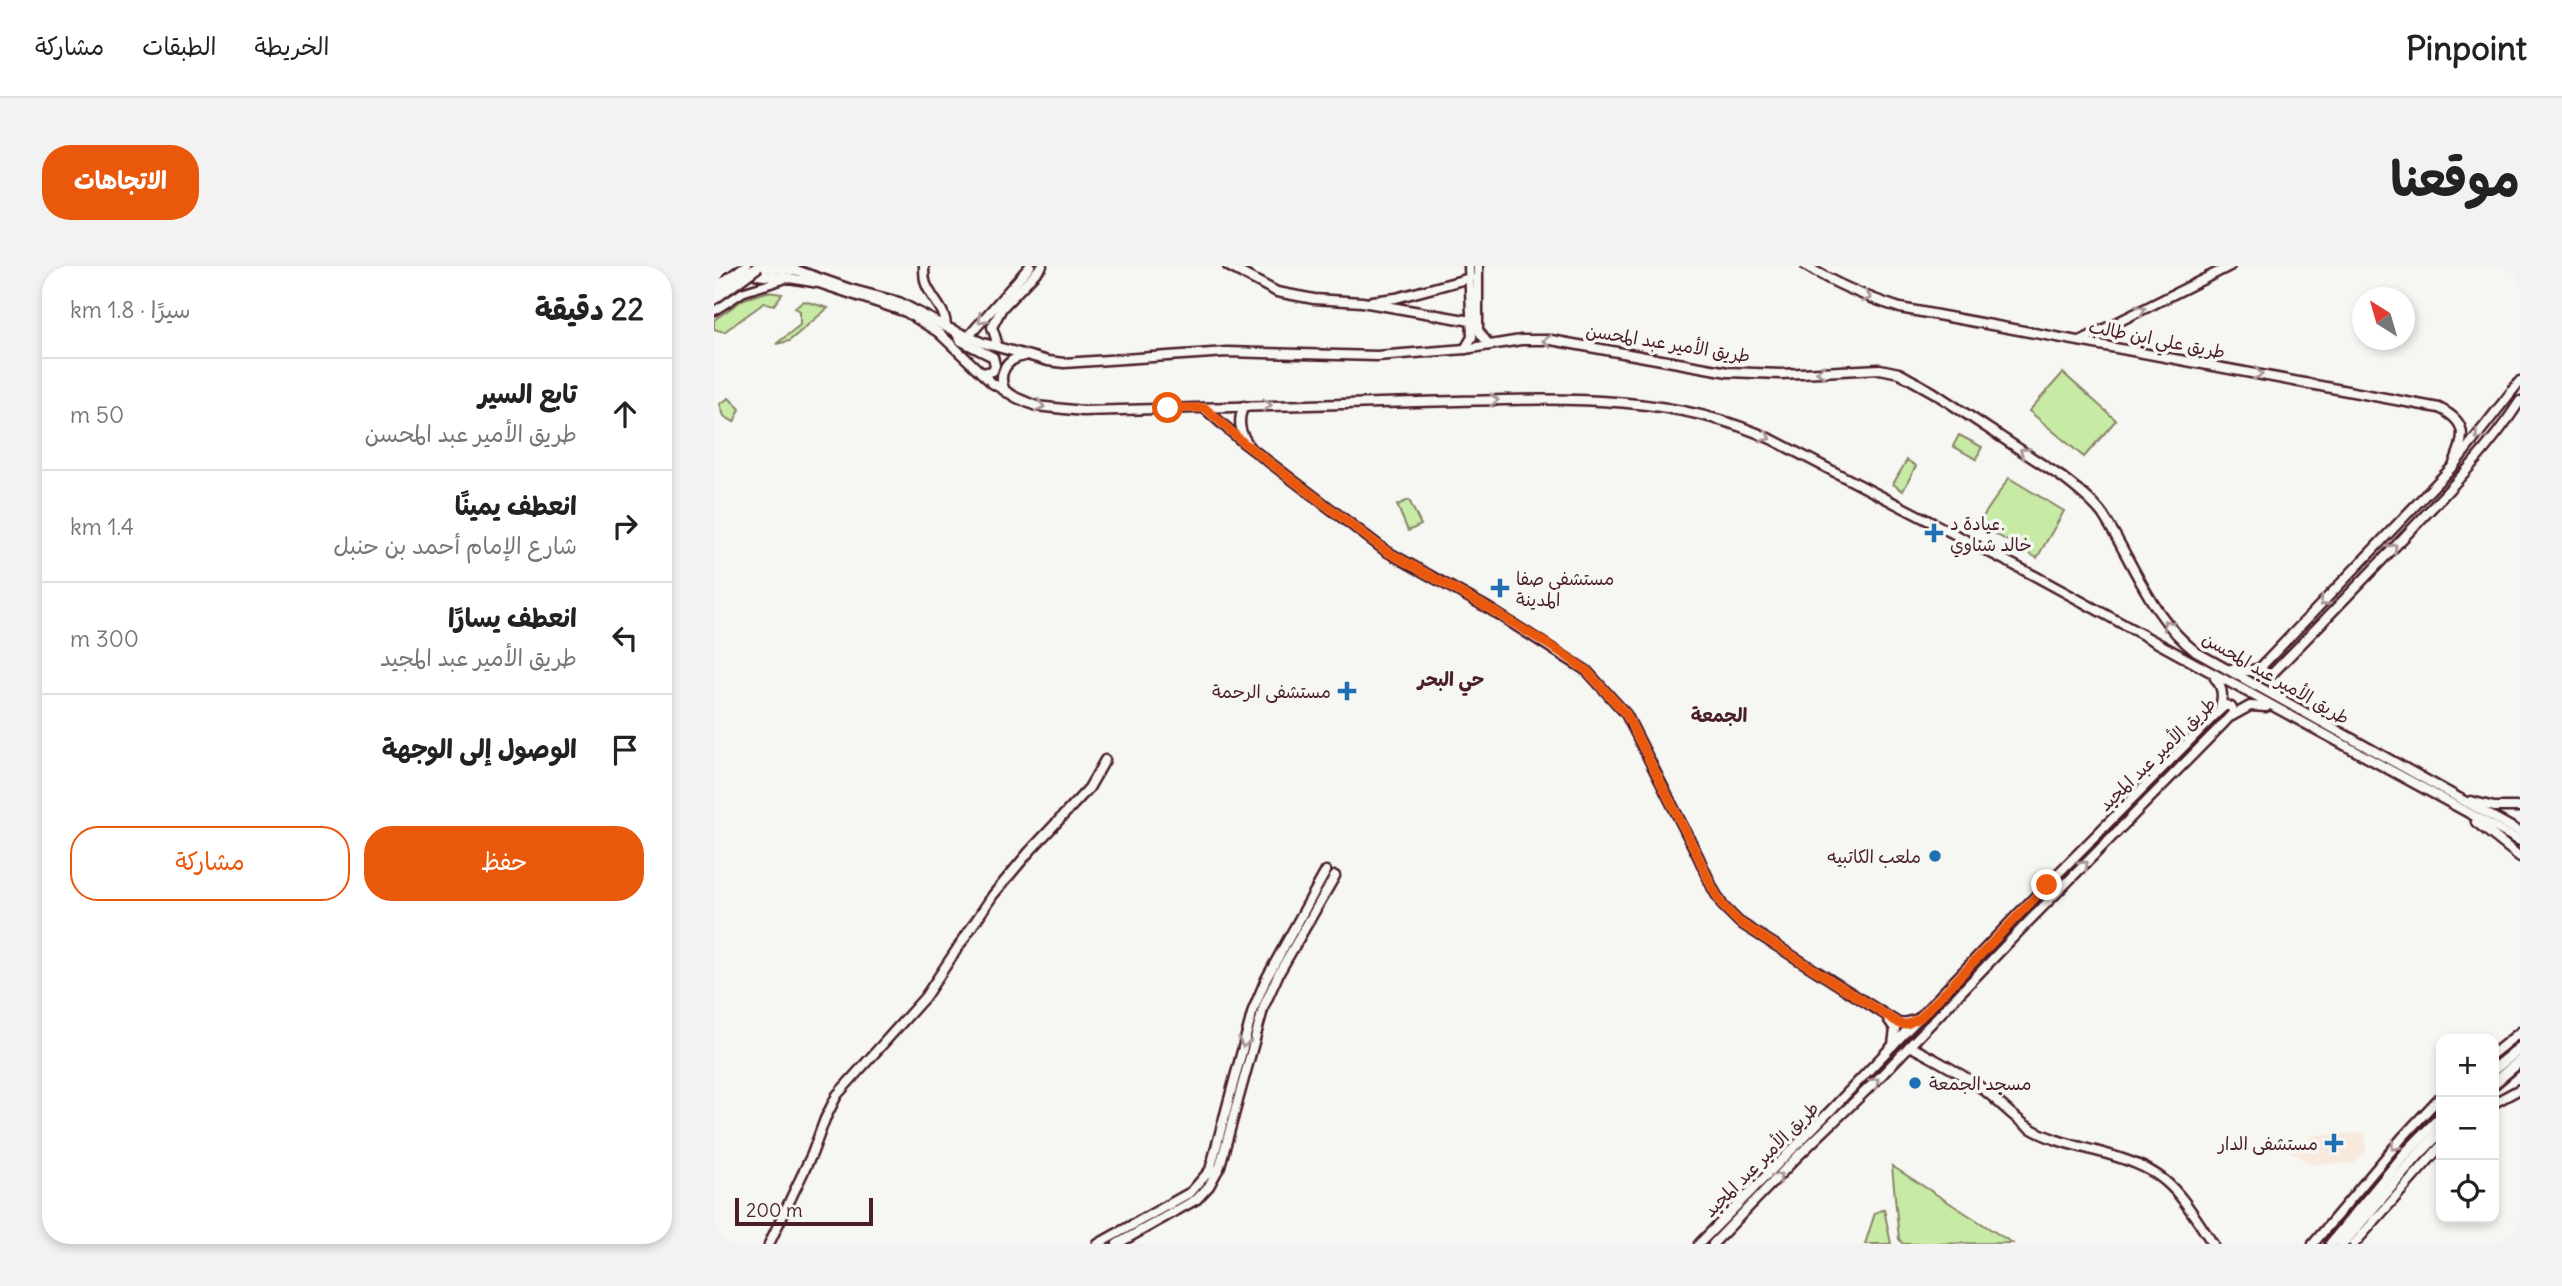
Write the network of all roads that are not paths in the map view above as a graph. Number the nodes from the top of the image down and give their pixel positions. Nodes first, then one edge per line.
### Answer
1 (715, 266) edge
2 (745, 266) edge
3 (759, 266) edge
4 (924, 266) edge
5 (1030, 266) edge
6 (1042, 266) edge
7 (1228, 266) edge
8 (1469, 266) edge
9 (1478, 266) edge
10 (1806, 266) edge
11 (2230, 266) edge
12 (732, 267) edge
13 (792, 271) edge
14 (1470, 278) junction
15 (714, 281) edge
16 (714, 289) edge
17 (714, 299) edge
18 (1362, 302) junction
19 (1000, 305) junction
20 (714, 311) edge
21 (1471, 321) junction
22 (946, 327) junction
23 (955, 331) junction
24 (968, 337) junction
25 (2080, 341) junction
26 (1489, 345) junction
27 (995, 346) junction
28 (1465, 349) junction
29 (1027, 355) junction
30 (982, 373) junction
31 (2520, 382) edge
32 (1006, 392) junction
33 (2520, 401) edge
34 (1244, 406) junction
35 (1205, 408) junction
36 (1730, 422) junction
37 (1730, 432) dead end
38 (1253, 450) junction
39 (2453, 466) junction
40 (2226, 668) junction
41 (2260, 668) junction
42 (2211, 673) junction
43 (2270, 676) junction
44 (2280, 698) junction
45 (2275, 709) junction
46 (2219, 711) junction
47 (2227, 720) junction
48 (1105, 760) dead end
49 (2452, 800) junction
50 (2520, 807) edge
51 (2520, 832) edge
52 (2520, 841) edge
53 (2520, 857) edge
54 (1326, 871) dead end
55 (1335, 876) dead end
56 (2019, 913) junction
57 (2028, 922) junction
58 (1881, 1012) junction
59 (1920, 1018) junction
60 (2520, 1032) edge
61 (1893, 1045) junction
62 (1910, 1046) junction
63 (2520, 1048) edge
64 (2499, 1049) edge
65 (2520, 1061) edge
66 (2499, 1065) edge
67 (2499, 1079) edge
68 (2520, 1089) edge
69 (2440, 1097) edge
70 (2499, 1100) edge
71 (2436, 1105) edge
72 (2427, 1111) junction
73 (2436, 1122) edge
74 (2436, 1136) edge
75 (2436, 1152) edge
76 (1740, 1202) junction
77 (1747, 1209) junction
78 (769, 1244) edge
79 (1098, 1244) edge
80 (1117, 1244) edge
81 (1699, 1244) edge
82 (1713, 1244) edge
83 (2213, 1244) edge
84 (2313, 1244) edge
85 (2331, 1244) edge
86 (2343, 1244) edge
87 (2354, 1244) edge

1 - 12 main road
2 - 15 main road
2 - 16 main road, bridge
3 - 13 main road
3 - 17 main road, bridge
4 - 22 main road
5 - 19 main road
6 - 19 main road
7 - 18 main road
8 - 14 main road
9 - 26 main road
10 -> 25 main road, طريق علي ابن طالب
25 -> 11 main road
12 - 13 main road
13 - 20 street
13 - 22 main road, طريق الأمير عبد المحسن
13 - 30 main road, طريق الأمير عبد المحسن
14 - 18 main road
14 - 21 main road
18 - 21 main road
19 -> 24 main road
19 - 27 main road
21 - 28 main road
22 - 23 main road, طريق الأمير عبد المحسن
23 - 24 main road, طريق الأمير عبد المحسن
23 - 30 main road
24 - 27 main road, طريق الأمير عبد المحسن
25 -> 39 main road, طريق علي ابن طالب
26 - 28 main road, طريق الأمير عبد المحسن
40 -> 26 main road, طريق الأمير عبد المحسن
27 - 29 main road, طريق الأمير عبد المحسن
28 - 29 main road, طريق الأمير عبد المحسن
29 - 32 main road
30 - 32 main road, طريق الأمير عبد المحسن
31 -> 39 main road
32 -> 35 main road, طريق الأمير عبد المحسن
43 -> 33 main road
34 - 35 main road, طريق الأمير عبد المحسن
34 -> 36 main road, طريق الأمير عبد المحسن
34 - 38 main road
35 - 38 main road
36 - 37 main road
36 -> 42 main road, طريق الأمير عبد المحسن
38 - 58 main road
39 -> 41 main road
40 - 41 main road
40 - 44 main road, طريق الأمير عبد المحسن
41 - 43 main road
42 - 45 main road, طريق الأمير عبد المحسن
42 - 46 main road
43 - 44 main road
44 - 49 main road, طريق الأمير عبد المحسن
45 - 47 main road
45 - 49 main road, طريق الأمير عبد المحسن
46 - 47 main road, طريق الأمير عبد المجيد
46 - 56 main road, طريق الأمير عبد المجيد
57 -> 47 main road, طريق الأمير عبد المجيد
48 - 78 main road
49 - 50 main road
49 - 51 main road, طريق الأمير عبد المحسن
49 - 52 main road, طريق الأمير عبد المحسن
49 - 53 main road
54 -> 79 main road
55 - 80 main road
56 - 57 main road
56 - 59 main road, طريق الأمير عبد المجيد
57 - 62 main road, طريق الأمير عبد المجيد
58 - 59 main road
58 - 61 main road
59 - 61 main road, طريق الأمير عبد المجيد
60 - 64 main road
61 - 76 main road, طريق الأمير عبد المجيد
77 -> 62 main road, طريق الأمير عبد المجيد
62 - 83 main road
63 - 66 highway
65 - 67 highway
68 - 70 main road
69 - 72 main road
71 - 72 main road
72 -> 84 main road
73 - 85 highway
74 - 86 highway
75 - 87 main road
76 - 77 main road
76 - 81 main road, طريق الأمير عبد المجيد
77 - 82 main road, طريق الأمير عبد المجيد

